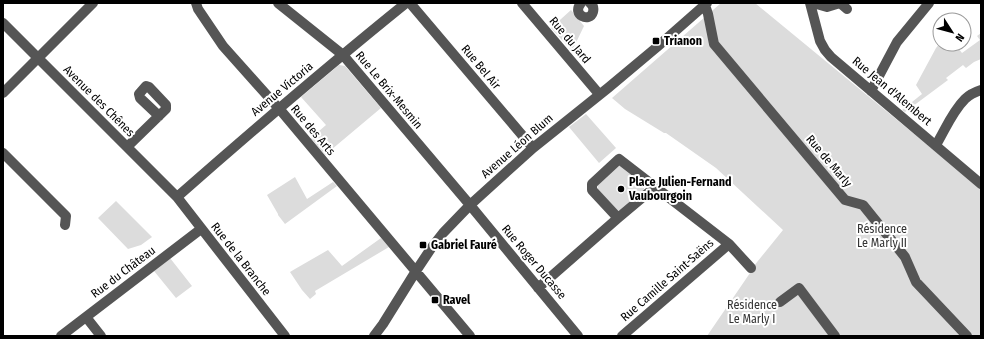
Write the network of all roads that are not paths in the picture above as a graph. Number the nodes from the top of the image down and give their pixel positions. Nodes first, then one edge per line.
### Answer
1 (94, 3) edge
2 (196, 3) edge
3 (278, 3) edge
4 (406, 3) edge
5 (410, 3) edge
6 (522, 3) edge
7 (581, 3) edge
8 (590, 3) edge
9 (810, 3) edge
10 (813, 3) edge
11 (929, 3) edge
12 (706, 4) edge
13 (847, 10) dead end
14 (3, 23) edge
15 (343, 55) junction
16 (38, 58) junction
17 (981, 90) edge
18 (871, 91) junction
19 (3, 93) edge
20 (599, 94) junction
21 (278, 109) junction
22 (158, 116) dead end
23 (936, 145) junction
24 (127, 147) junction
25 (533, 148) junction
26 (3, 153) edge
27 (981, 184) edge
28 (655, 187) junction
29 (177, 197) junction
30 (470, 205) junction
31 (618, 218) junction
32 (65, 225) dead end
33 (201, 229) junction
34 (729, 244) junction
35 (751, 268) dead end
36 (416, 271) junction
37 (538, 288) junction
38 (780, 302) dead end
39 (86, 317) junction
40 (61, 336) edge
41 (101, 336) edge
42 (285, 336) edge
43 (374, 336) edge
44 (470, 336) edge
45 (578, 336) edge
46 (622, 336) edge
47 (835, 336) edge
48 (967, 336) edge

1 - 16 street
2 - 21 street, Rue des Arts
3 - 15 street, Rue Le Brix-Mesmin
4 - 15 street, Avenue Victoria
5 - 25 street, Rue Bel Air
6 - 20 street, Rue du Jard
7 - 8 street
9 - 18 street, Rue Jean d'Alembert
10 - 13 street
11 - 18 street
12 - 20 street, Avenue Léon Blum
12 - 48 street, Rue de Marly
14 - 16 street, Avenue des Chênes
15 - 21 street, Avenue Victoria
15 - 30 street, Rue Le Brix-Mesmin
16 - 19 street
16 - 24 street, Avenue des Chênes
17 - 23 street
18 - 23 street, Rue Jean d'Alembert
20 - 25 street, Avenue Léon Blum
21 - 29 street, Avenue Victoria
21 - 36 street, Rue des Arts
22 - 24 street
23 - 27 street, Rue Jean d'Alembert
24 - 29 street, Avenue des Chênes
25 - 30 street, Avenue Léon Blum
26 - 32 street
28 - 31 street
28 - 31 street
28 - 34 street
29 - 33 street, Rue de la Branche
30 - 36 street, Avenue Léon Blum
30 - 37 street, Rue Roger Ducasse
31 - 37 street
33 - 39 street, Rue du Château
33 - 42 street, Rue de la Branche
34 - 35 street
34 - 46 street, Rue Camille Saint-Saëns
36 - 43 street, Avenue Léon Blum
36 - 44 street, Rue des Arts
37 - 45 street, Rue Roger Ducasse
38 - 47 street
39 - 40 street, Rue du Château
39 - 41 street

